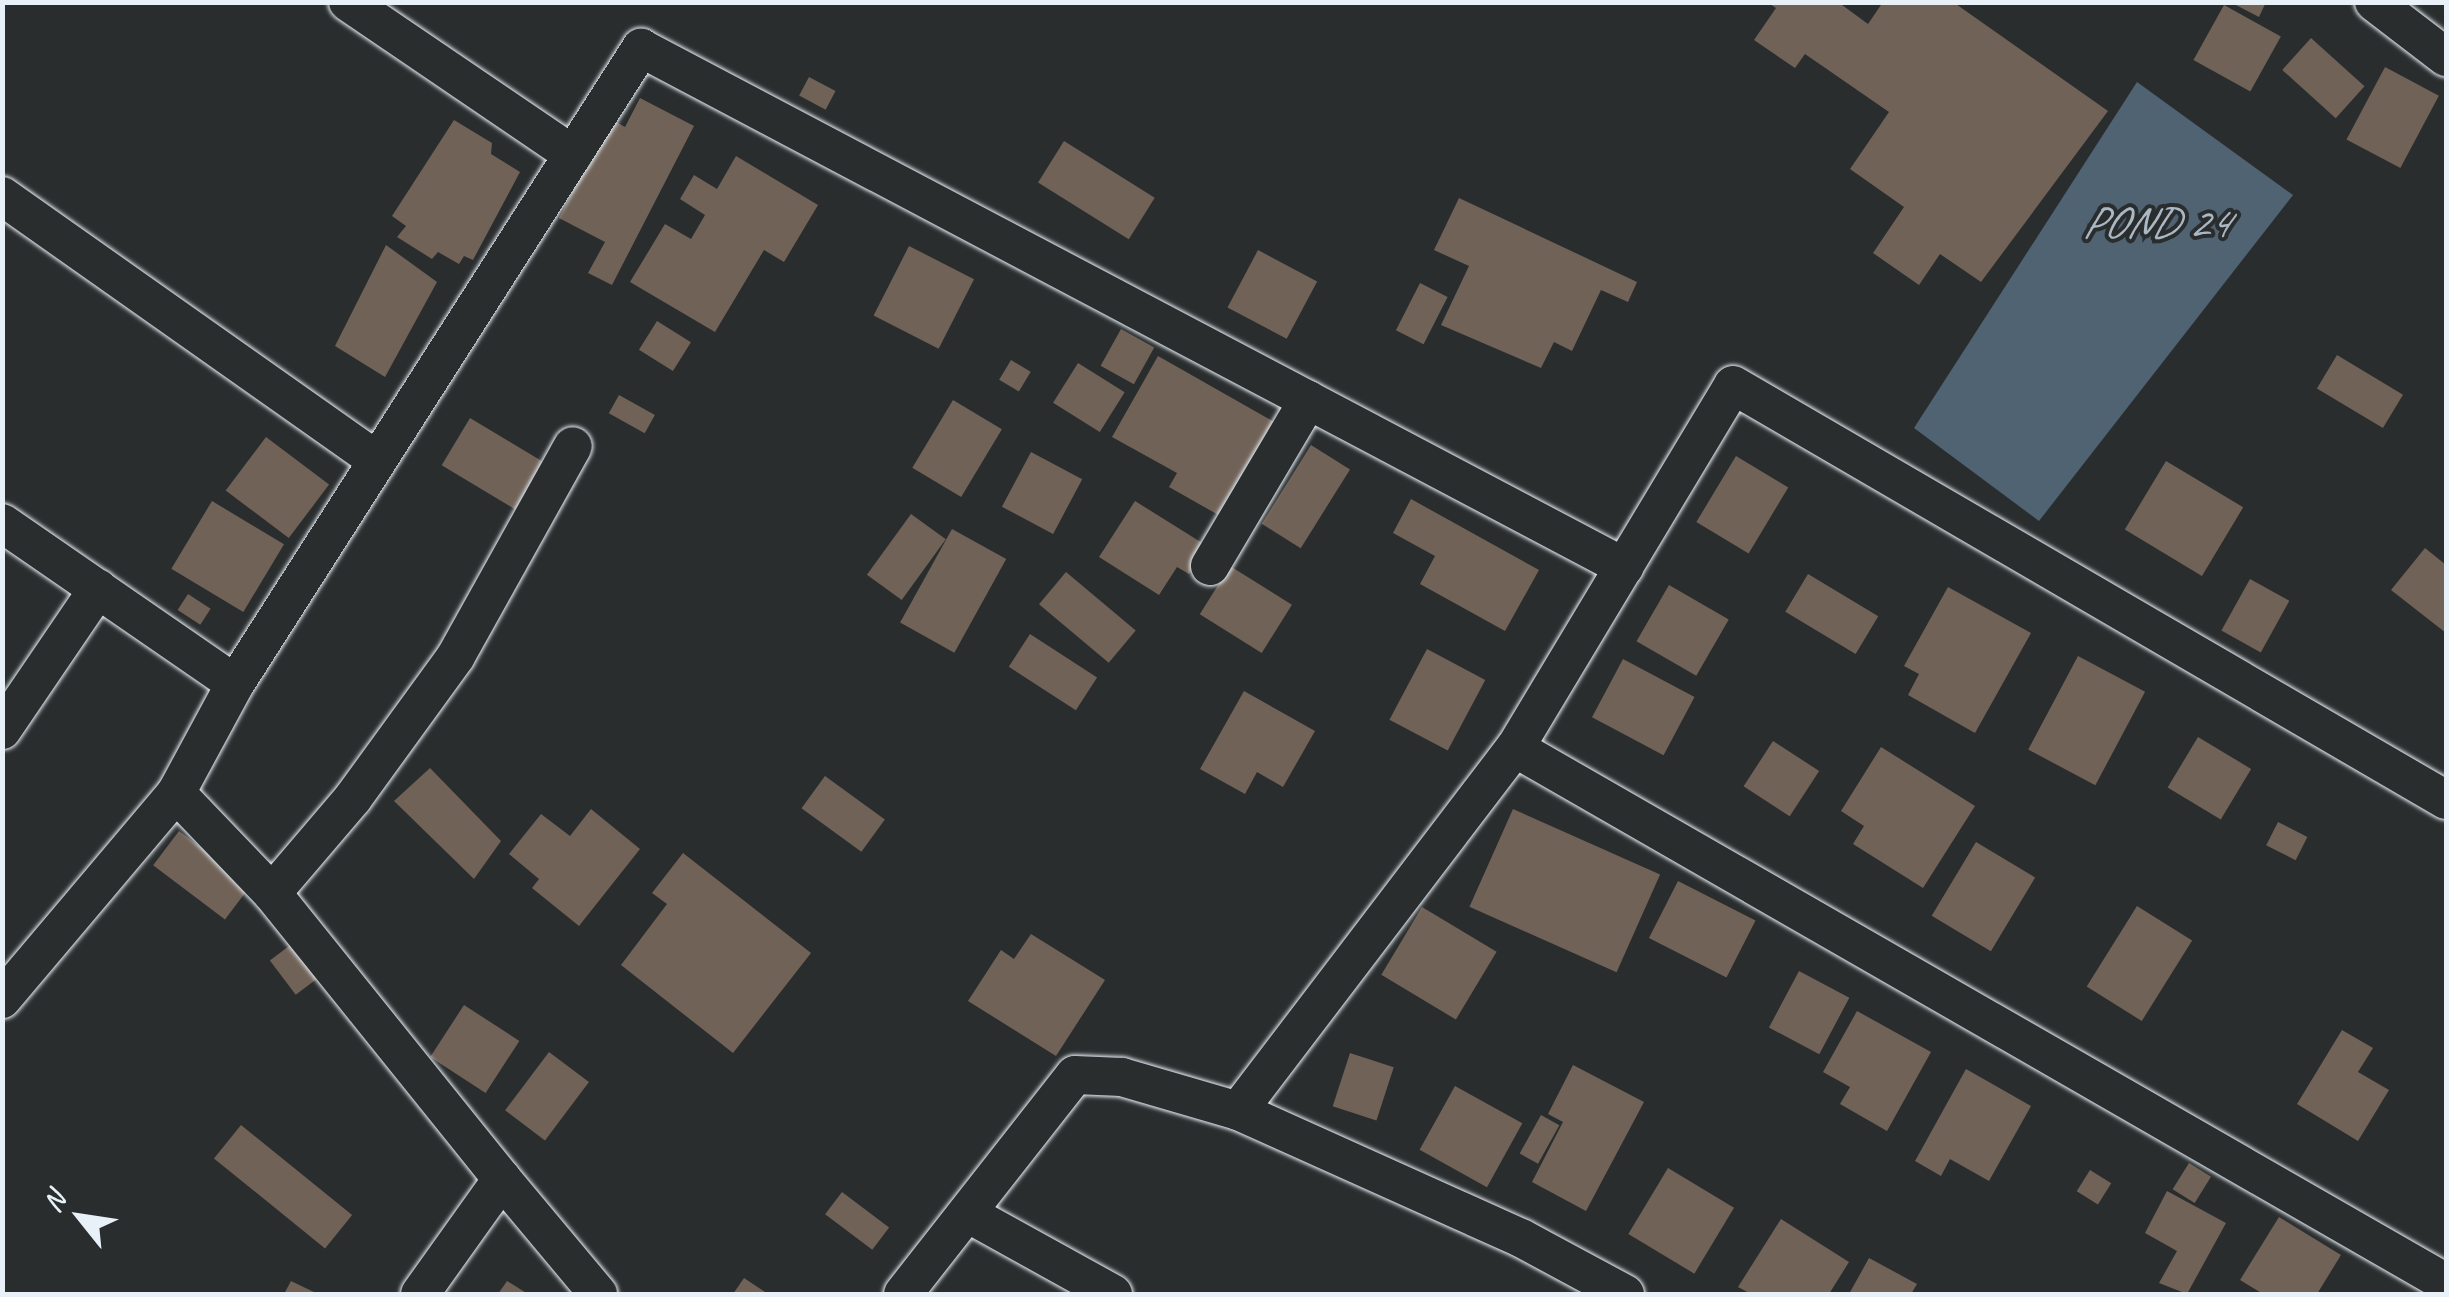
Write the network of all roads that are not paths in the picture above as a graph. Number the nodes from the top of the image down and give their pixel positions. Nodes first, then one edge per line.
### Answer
1 (348, 2) edge
2 (2374, 2) edge
3 (2446, 57) edge
4 (574, 155) junction
5 (2, 196) edge
6 (1308, 400) junction
7 (573, 446) dead end
8 (377, 461) junction
9 (2, 523) edge
10 (1210, 566) dead end
11 (1624, 568) junction
12 (98, 589) junction
13 (235, 684) junction
14 (2, 730) edge
15 (1515, 748) junction
16 (176, 793) junction
17 (2446, 800) edge
18 (272, 893) junction
19 (2, 998) edge
20 (1238, 1111) junction
21 (502, 1179) junction
22 (967, 1214) junction
23 (2446, 1283) edge
24 (420, 1294) edge
25 (598, 1294) edge
26 (904, 1294) edge
27 (1113, 1294) edge
28 (1625, 1294) edge

1 - 4 street
2 - 3 street
4 - 6 street
4 - 8 street
5 - 8 street
6 - 10 street
6 - 11 street
7 - 18 street
8 - 13 street
9 - 12 street
11 - 15 street
11 - 17 street
12 - 13 street
12 - 14 street
13 - 16 street
15 - 20 street
15 - 23 street
16 - 18 street
16 - 19 street
18 - 21 street
20 - 22 street
20 - 28 street
21 - 24 street
21 - 25 street
22 - 26 street
22 - 27 street

